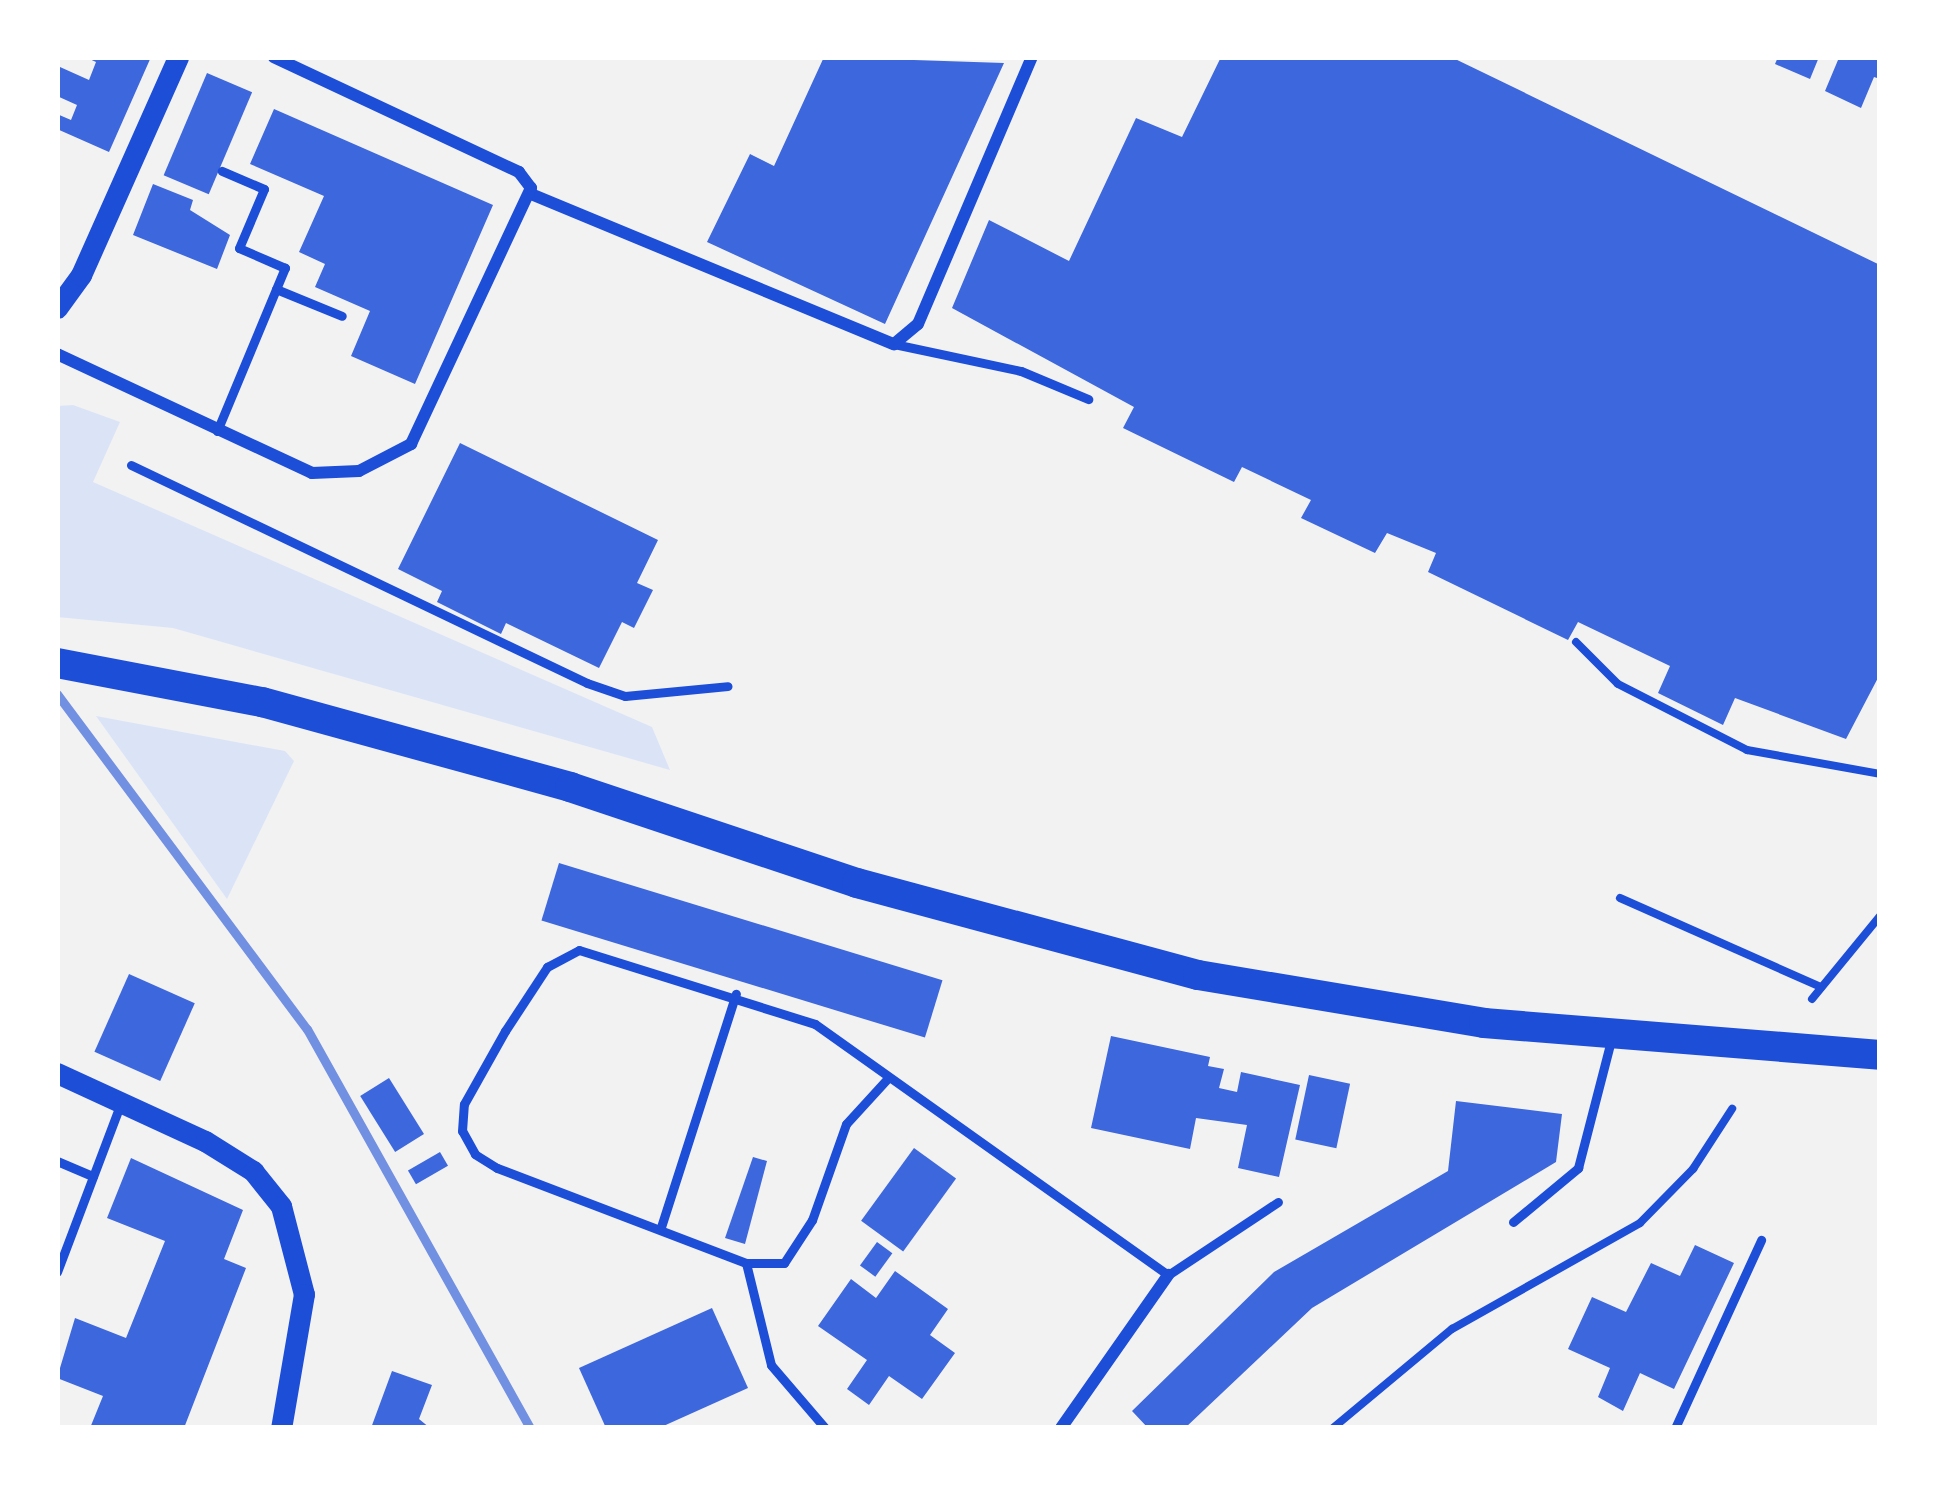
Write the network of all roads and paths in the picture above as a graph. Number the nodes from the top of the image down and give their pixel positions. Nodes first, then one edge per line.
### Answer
1 (178, 57) edge
2 (274, 57) edge
3 (1032, 57) edge
4 (222, 171) dead end
5 (530, 188) junction
6 (277, 290) junction
7 (57, 308) edge
8 (342, 316) dead end
9 (894, 344) junction
10 (57, 354) edge
11 (1088, 399) dead end
12 (217, 431) junction
13 (131, 464) dead end
14 (1576, 642) dead end
15 (57, 663) edge
16 (728, 686) dead end
17 (1880, 774) edge
18 (1620, 898) dead end
19 (1880, 916) edge
20 (1821, 987) junction
21 (736, 994) junction
22 (1812, 999) dead end
23 (1613, 1034) junction
24 (1880, 1055) edge
25 (57, 1073) edge
26 (888, 1078) junction
27 (121, 1102) junction
28 (1732, 1109) dead end
29 (57, 1161) edge
30 (94, 1176) junction
31 (1278, 1202) dead end
32 (1513, 1222) dead end
33 (661, 1227) junction
34 (1761, 1240) dead end
35 (746, 1263) junction
36 (57, 1272) edge
37 (1168, 1275) junction
38 (281, 1428) edge
39 (825, 1428) edge
40 (1061, 1428) edge
41 (1333, 1428) edge
42 (1675, 1428) edge

1 - 7 street
2 - 5 street
3 - 9 street
4 - 6 lane
5 - 9 street
5 - 12 street
6 - 8 lane
6 - 12 lane
9 - 11 lane
10 - 12 street
13 - 16 lane
14 - 17 path
15 - 23 highway
18 - 20 path
19 - 20 path
20 - 22 path
21 - 26 lane
21 - 33 lane
21 - 33 lane
23 - 24 highway
23 - 32 lane
25 - 27 street
26 - 35 lane
26 - 37 lane
27 - 30 lane
27 - 38 street
28 - 41 path
29 - 30 lane
30 - 36 lane
31 - 37 lane
33 - 35 lane
34 - 42 lane
35 - 39 lane
37 - 40 street

